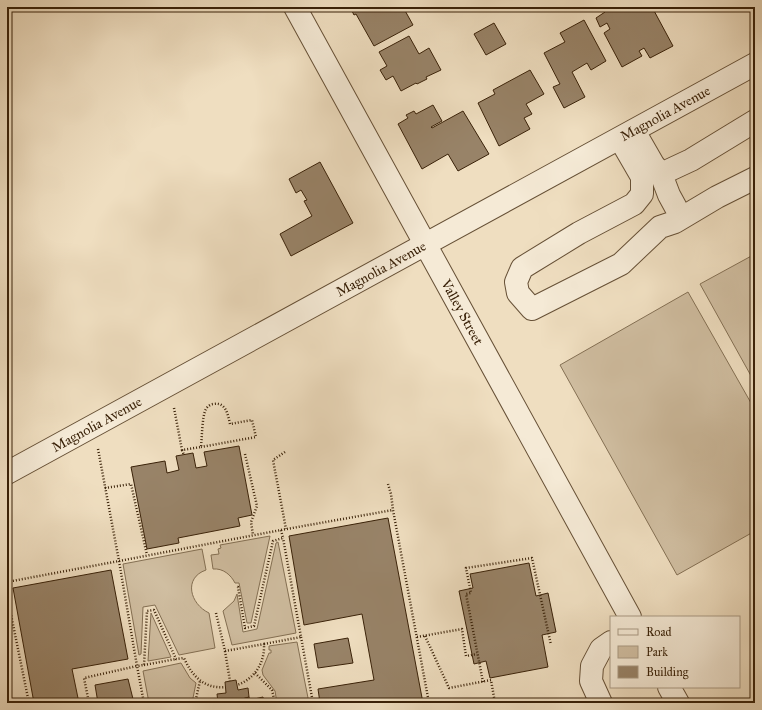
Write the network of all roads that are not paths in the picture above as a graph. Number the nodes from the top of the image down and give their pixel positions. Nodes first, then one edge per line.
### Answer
1 (295, 7) edge
2 (755, 64) edge
3 (755, 121) edge
4 (627, 135) junction
5 (661, 174) junction
6 (755, 178) edge
7 (681, 218) junction
8 (425, 245) junction
9 (7, 473) edge
10 (629, 616) edge
11 (610, 643) edge
12 (670, 688) edge
13 (601, 703) edge
14 (678, 703) edge

1 - 8 street, Valley Street
2 - 4 street, Magnolia Avenue
3 - 5 street
4 - 5 street
4 - 7 street
4 - 8 street, Magnolia Avenue
5 - 7 street
6 - 7 street
8 - 9 street, Magnolia Avenue
8 - 10 street, Valley Street
11 - 13 street
12 - 14 street

